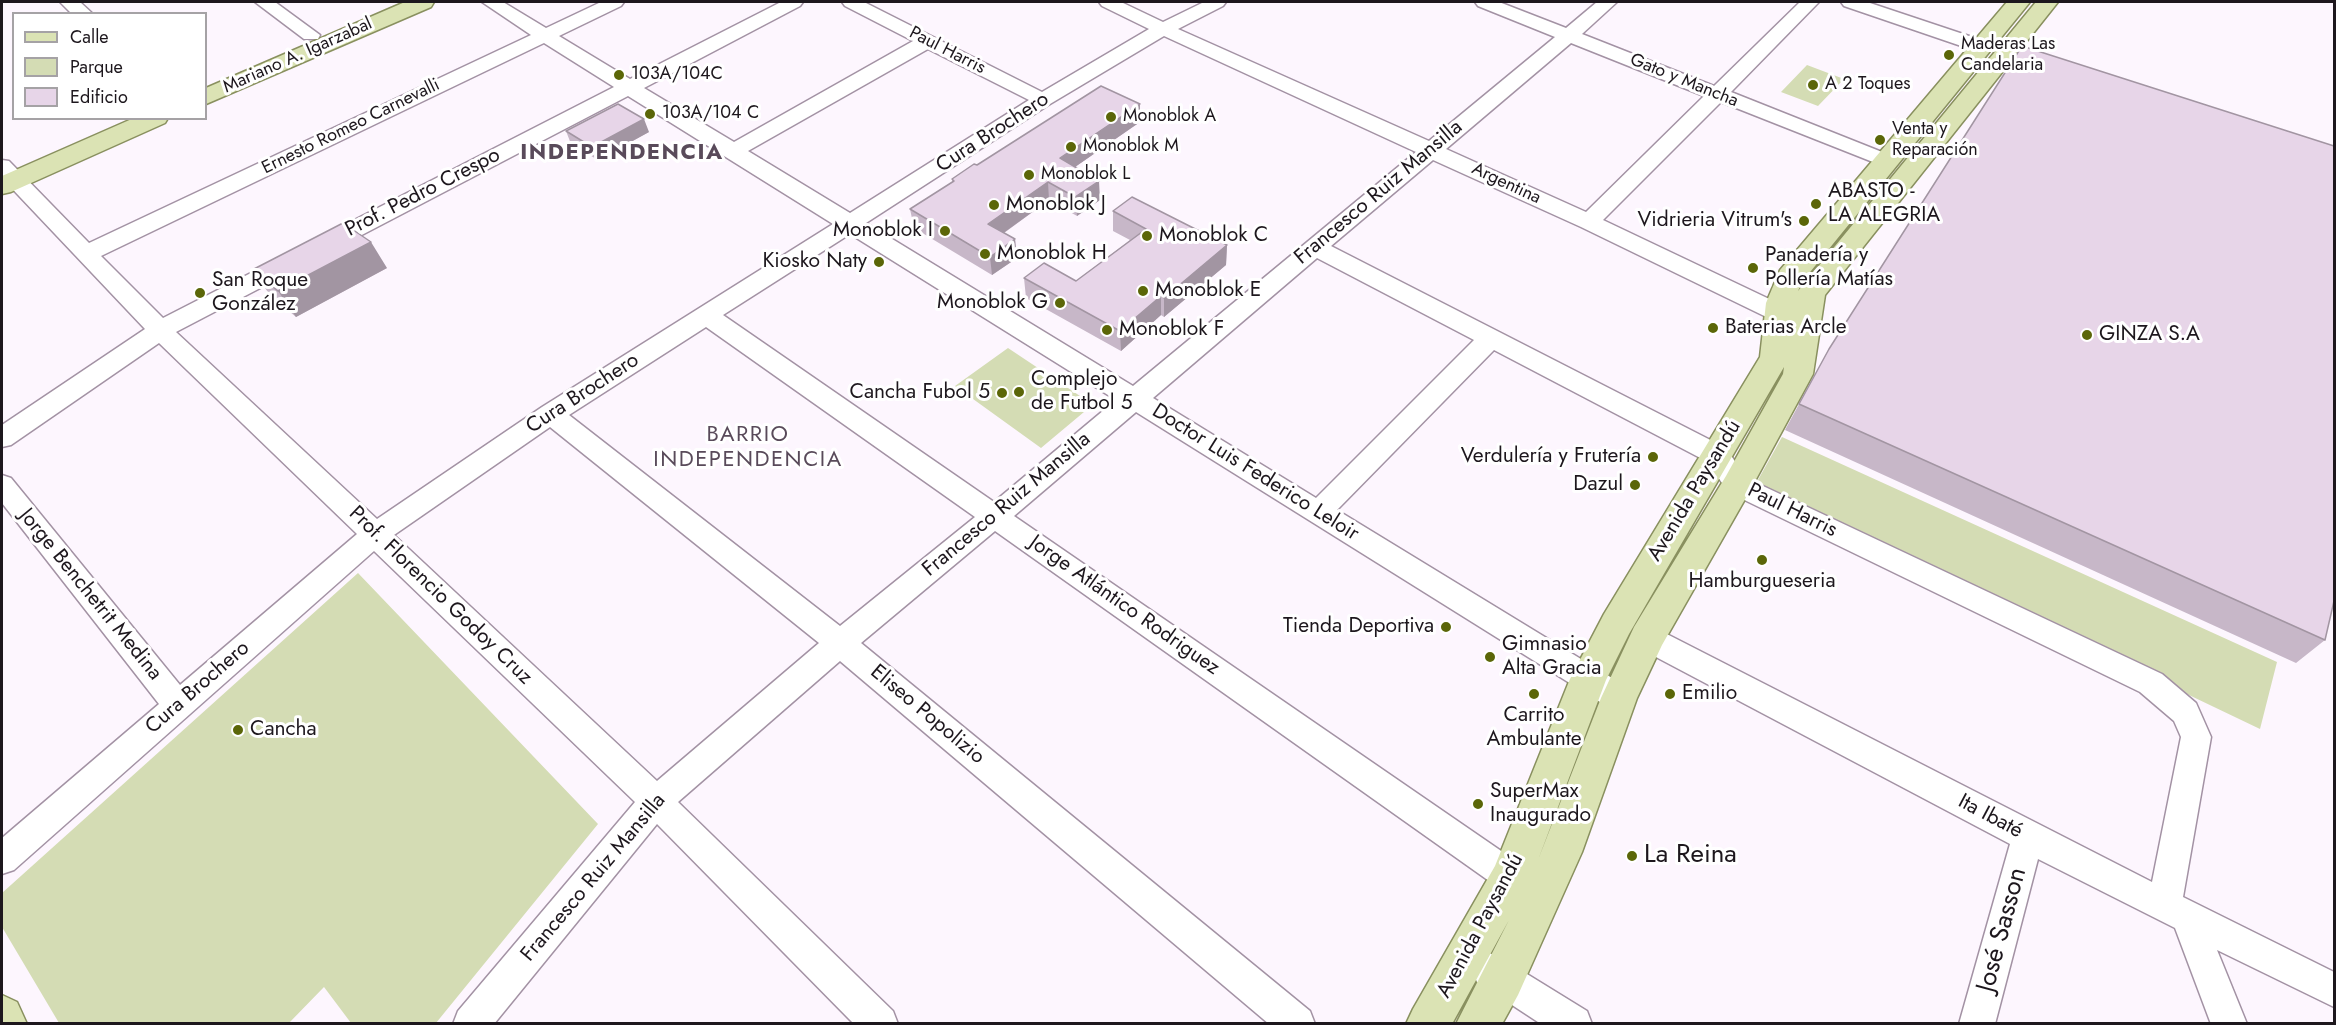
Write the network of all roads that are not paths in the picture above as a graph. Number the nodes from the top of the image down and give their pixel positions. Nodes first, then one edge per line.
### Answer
1 (69, 2) edge
2 (264, 2) edge
3 (387, 2) edge
4 (423, 2) edge
5 (491, 2) edge
6 (615, 2) edge
7 (794, 2) edge
8 (851, 2) edge
9 (1108, 2) edge
10 (1217, 2) edge
11 (1484, 2) edge
12 (1608, 2) edge
13 (1810, 2) edge
14 (1851, 2) edge
15 (2019, 2) edge
16 (2048, 2) edge
17 (82, 12) edge
18 (1163, 29) junction
19 (1569, 34) junction
20 (311, 35) junction
21 (544, 35) junction
22 (927, 41) junction
23 (1980, 46) junction
24 (207, 82) edge
25 (629, 86) junction
26 (1719, 95) junction
27 (207, 97) edge
28 (1043, 100) junction
29 (116, 120) edge
30 (151, 120) edge
31 (1430, 149) junction
32 (733, 151) junction
33 (1885, 160) junction
34 (5, 174) edge
35 (1589, 222) junction
36 (850, 224) junction
37 (1314, 248) junction
38 (86, 254) junction
39 (707, 316) junction
40 (1791, 319) junction
41 (160, 330) junction
42 (1490, 339) junction
43 (1135, 398) junction
44 (551, 414) junction
45 (2, 438) edge
46 (1717, 455) junction
47 (2, 485) edge
48 (1737, 485) junction
49 (1318, 513) junction
50 (995, 516) junction
51 (375, 534) junction
52 (1647, 638) junction
53 (840, 643) junction
54 (1588, 680) junction
55 (1620, 698) junction
56 (178, 705) junction
57 (656, 801) junction
58 (2028, 837) junction
59 (2, 859) edge
60 (1511, 877) junction
61 (2176, 910) junction
62 (1468, 956) junction
63 (1503, 980) junction
64 (2334, 990) edge
65 (2, 1017) edge
66 (5, 1023) edge
67 (471, 1023) edge
68 (880, 1023) edge
69 (1297, 1023) edge
70 (1428, 1023) edge
71 (1478, 1023) edge
72 (1574, 1023) edge
73 (1977, 1023) edge
74 (2229, 1023) edge

1 - 17 street
2 - 20 street
3 - 20 main road, Mariano A. Igarzabal
4 - 27 main road, Mariano A. Igarzabal
5 - 21 street, Doctor Luis Federico Leloir
6 - 21 street, Ernesto Romeo Carnevalli
7 - 25 street, Prof. Pedro Crespo
8 - 22 street, Paul Harris
9 - 18 street, Argentina
10 - 18 street, Cura Brochero
11 - 19 street, Gato y Mancha
12 - 19 street, Francesco Ruiz Mansilla
13 - 26 street
14 - 23 street
15 - 23 main road, Avenida Paysandú
16 - 40 main road, Avenida Paysandú
18 - 28 street, Cura Brochero
18 - 31 street, Argentina
19 - 26 street, Gato y Mancha
19 - 31 street, Francesco Ruiz Mansilla
20 - 24 main road, Mariano A. Igarzabal
21 - 25 street, Doctor Luis Federico Leloir
21 - 38 street, Ernesto Romeo Carnevalli
22 - 28 street, Paul Harris
22 - 32 street
23 - 33 main road, Avenida Paysandú
25 - 32 street, Doctor Luis Federico Leloir
25 - 41 street, Prof. Pedro Crespo
26 - 33 street, Gato y Mancha
26 - 35 street
28 - 36 street, Cura Brochero
29 - 34 main road
30 - 34 main road
31 - 35 street, Argentina
31 - 37 street, Francesco Ruiz Mansilla
32 - 36 street, Doctor Luis Federico Leloir
33 - 40 main road, Avenida Paysandú
34 - 38 street, Prof. Florencio Godoy Cruz
35 - 40 street, Argentina
36 - 39 street, Cura Brochero
36 - 43 street, Doctor Luis Federico Leloir
37 - 42 street, Paul Harris
37 - 43 street, Francesco Ruiz Mansilla
38 - 41 street, Prof. Florencio Godoy Cruz
39 - 44 street, Cura Brochero
39 - 50 street, Jorge Atlántico Rodriguez
40 - 46 main road, Avenida Paysandú
40 - 48 main road, Avenida Paysandú
41 - 45 street, Prof. Pedro Crespo
41 - 51 street, Prof. Florencio Godoy Cruz
42 - 46 street, Paul Harris
42 - 49 street
43 - 49 street, Doctor Luis Federico Leloir
43 - 50 street, Francesco Ruiz Mansilla
44 - 51 street, Cura Brochero
44 - 53 street, Eliseo Popolizio
46 - 48 street, Paul Harris
46 - 54 main road, Avenida Paysandú
47 - 56 street, Jorge Benchetrit Medina
48 - 52 main road, Avenida Paysandú
48 - 61 street, Paul Harris
49 - 54 street, Doctor Luis Federico Leloir
50 - 53 street, Francesco Ruiz Mansilla
50 - 60 street, Jorge Atlántico Rodriguez
51 - 56 street, Cura Brochero
51 - 57 street, Prof. Florencio Godoy Cruz
52 - 55 main road, Avenida Paysandú
52 - 58 street, Ita Ibaté
53 - 57 street, Francesco Ruiz Mansilla
53 - 69 street, Eliseo Popolizio
54 - 55 street, Doctor Luis Federico Leloir
54 - 60 main road, Avenida Paysandú
55 - 63 main road, Avenida Paysandú
56 - 59 street, Cura Brochero
57 - 67 street, Francesco Ruiz Mansilla
57 - 68 street, Prof. Florencio Godoy Cruz
58 - 61 street, Ita Ibaté
58 - 73 street, José Sasson
60 - 62 main road, Avenida Paysandú
61 - 64 street, Ita Ibaté
61 - 74 street
62 - 63 street
62 - 70 main road, Avenida Paysandú
63 - 71 main road, Avenida Paysandú
63 - 72 street
65 - 66 main road

